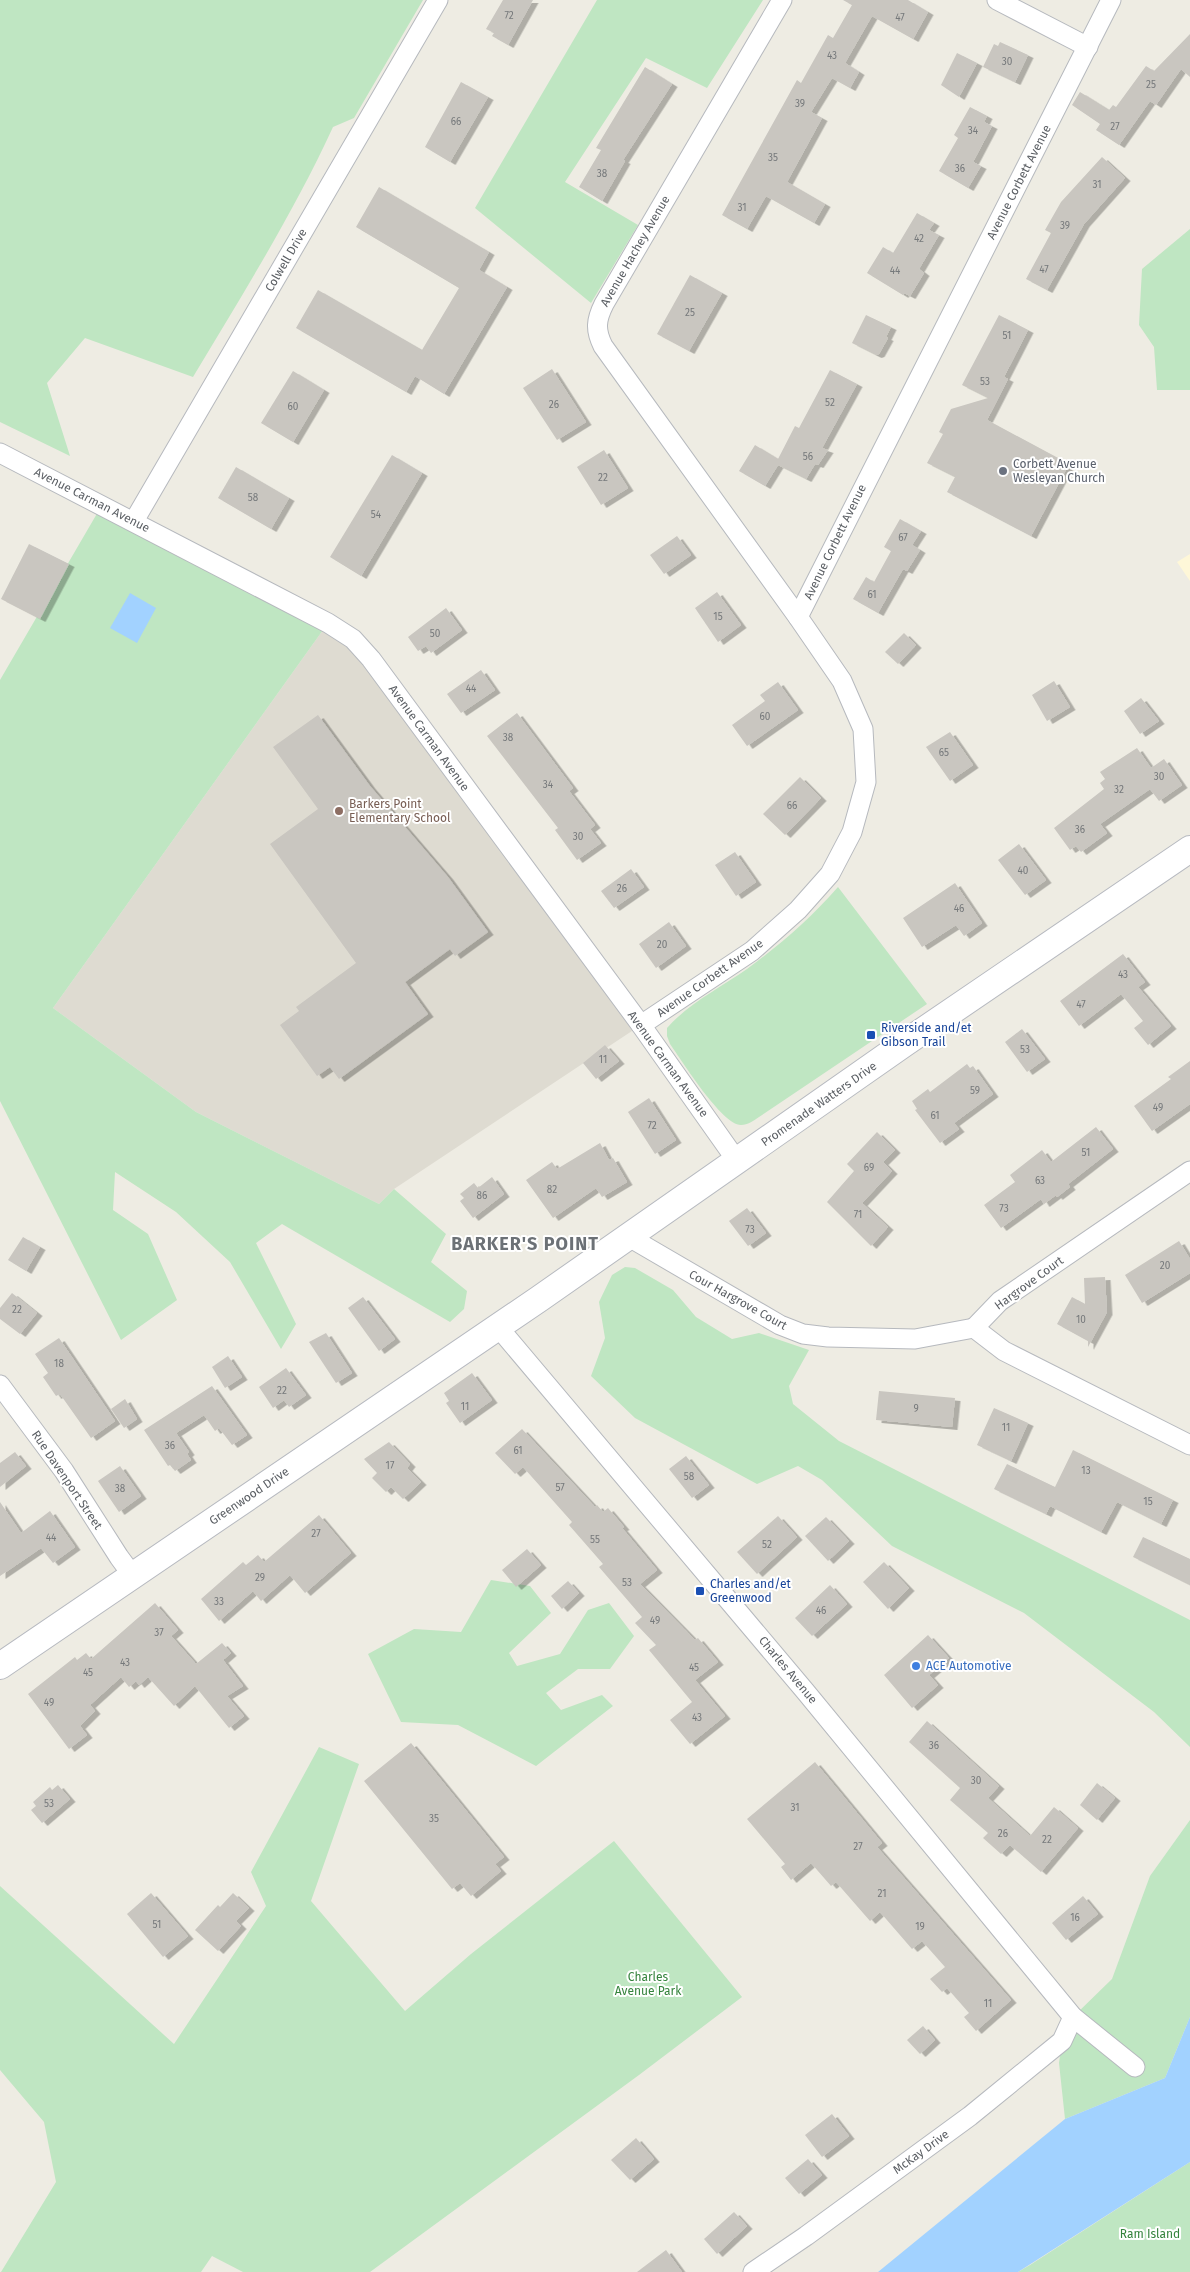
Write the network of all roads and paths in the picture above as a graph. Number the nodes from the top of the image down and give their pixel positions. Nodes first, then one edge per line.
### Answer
1 (438, 0) edge
2 (782, 0) edge
3 (997, 0) edge
4 (1111, 0) edge
5 (1088, 47) junction
6 (0, 452) edge
7 (134, 521) junction
8 (798, 617) junction
9 (1190, 849) edge
10 (641, 1025) junction
11 (737, 1161) junction
12 (1190, 1171) edge
13 (629, 1237) junction
14 (498, 1327) junction
15 (974, 1328) junction
16 (0, 1384) edge
17 (1190, 1445) edge
18 (132, 1576) junction
19 (0, 1666) edge
20 (1073, 2017) junction
21 (1135, 2067) dead end
22 (753, 2272) edge

1 - 7 street, Colwell Drive
2 - 8 street, Avenue Hachey Avenue
3 - 5 street
4 - 5 street, Avenue Corbett Avenue
5 - 8 street, Avenue Corbett Avenue
6 - 7 street, Avenue Carman Avenue
7 - 10 street, Avenue Carman Avenue
8 - 10 street, Avenue Corbett Avenue
9 - 11 main road, Promenade Watters Drive
10 - 11 street, Avenue Carman Avenue
11 - 13 main road, Promenade Watters Drive
12 - 15 street, Hargrove Court
13 - 14 main road, Promenade Watters Drive
13 - 15 street, Cour Hargrove Court
14 - 18 main road, Greenwood Drive
14 - 20 street, Charles Avenue
15 - 17 street
16 - 18 street, Rue Davenport Street
18 - 19 main road, Greenwood Drive
20 - 21 street, Charles Avenue
20 - 22 street, McKay Drive

